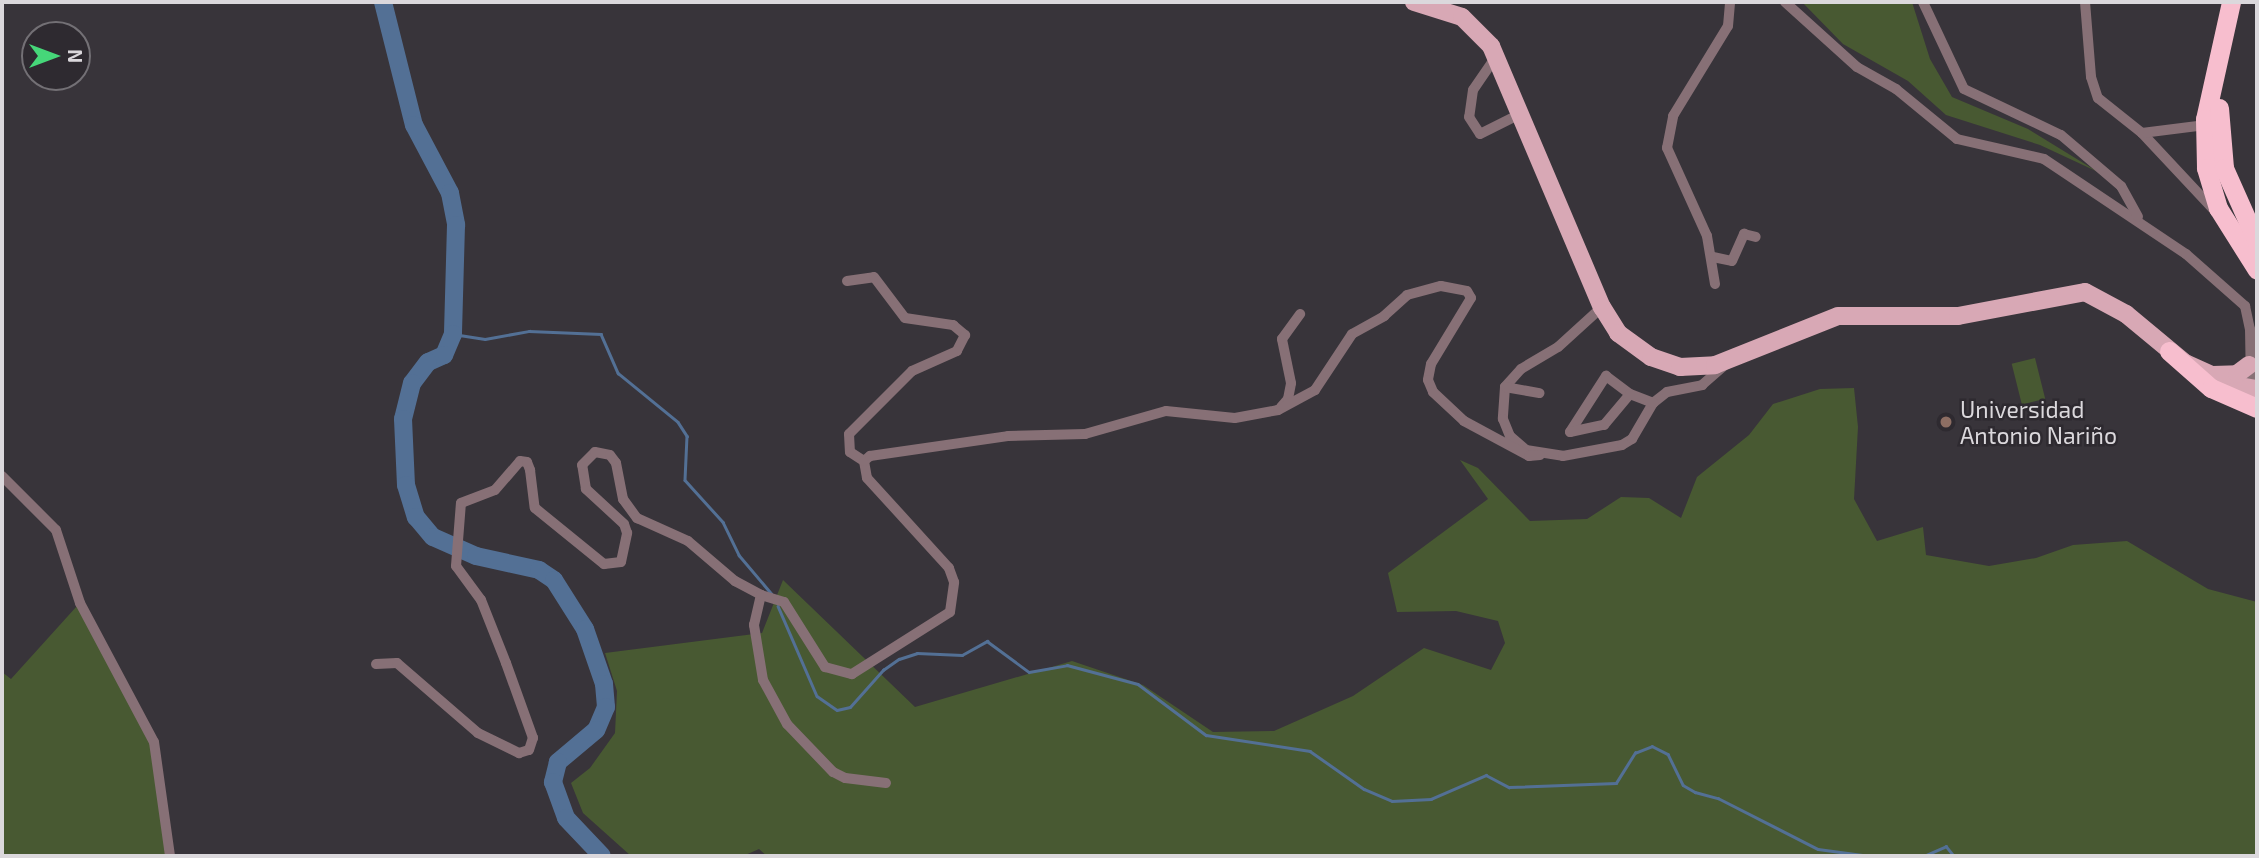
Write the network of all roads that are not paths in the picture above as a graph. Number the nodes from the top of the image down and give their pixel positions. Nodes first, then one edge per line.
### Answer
1 (1414, 2) edge
2 (1730, 2) edge
3 (1785, 2) edge
4 (1923, 2) edge
5 (2085, 2) edge
6 (2231, 2) edge
7 (2244, 2) edge
8 (1497, 55) junction
9 (1522, 113) junction
10 (2206, 125) junction
11 (2142, 133) junction
12 (2140, 219) junction
13 (2227, 224) junction
14 (1756, 237) dead end
15 (2256, 240) edge
16 (1713, 257) junction
17 (2257, 270) edge
18 (847, 281) dead end
19 (1716, 284) dead end
20 (1602, 307) junction
21 (1300, 314) dead end
22 (2169, 351) junction
23 (1729, 362) junction
24 (2254, 380) edge
25 (1505, 387) junction
26 (1539, 393) dead end
27 (1630, 394) junction
28 (1653, 403) junction
29 (2257, 408) edge
30 (1278, 410) junction
31 (1540, 455) junction
32 (864, 461) junction
33 (2, 476) edge
34 (761, 595) junction
35 (376, 664) dead end
36 (886, 783) dead end
37 (170, 856) edge

1 - 8 main road
2 - 16 street
3 - 12 street
4 - 12 street
5 - 11 street
6 - 10 highway
7 - 15 highway
8 - 9 main road
8 - 9 street
9 - 20 main road
10 - 11 street
10 - 13 highway
11 - 13 street
12 - 24 street
13 - 17 highway
14 - 16 street
16 - 19 street
18 - 32 street
20 - 23 main road
20 - 25 street
21 - 30 street
22 - 23 main road
22 - 24 main road
22 - 29 highway
23 - 28 street
25 - 26 street
25 - 31 street
27 - 27 street
27 - 28 street
28 - 31 street
30 - 31 street
30 - 32 street
32 - 34 street
33 - 37 street
34 - 35 street
34 - 36 street

